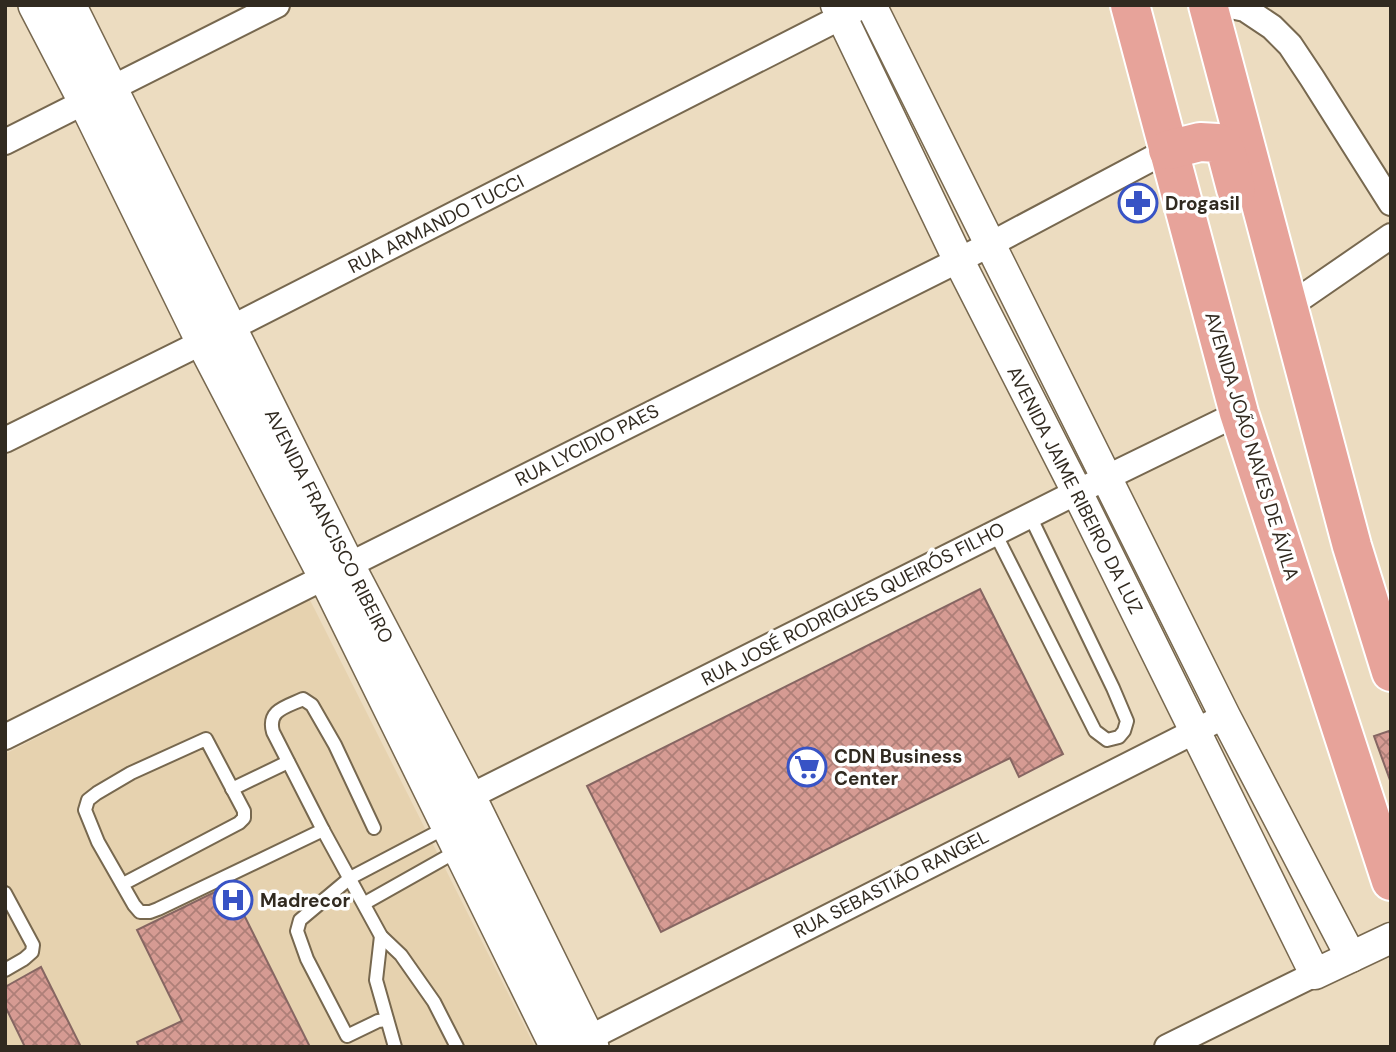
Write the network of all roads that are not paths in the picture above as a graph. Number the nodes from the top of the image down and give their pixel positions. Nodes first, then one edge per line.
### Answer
1 (36, 5) edge
2 (68, 5) edge
3 (277, 5) edge
4 (871, 5) edge
5 (1130, 5) edge
6 (1208, 5) edge
7 (1226, 5) edge
8 (847, 9) edge
9 (98, 95) junction
10 (5, 142) edge
11 (1168, 150) junction
12 (1391, 203) edge
13 (1391, 236) edge
14 (991, 244) junction
15 (958, 259) junction
16 (1285, 297) junction
17 (217, 335) junction
18 (1239, 413) junction
19 (5, 440) edge
20 (1108, 478) junction
21 (1077, 492) junction
22 (1030, 516) junction
23 (995, 533) junction
24 (337, 571) junction
25 (1391, 672) edge
26 (1225, 716) junction
27 (1196, 730) junction
28 (5, 737) edge
29 (288, 762) junction
30 (232, 789) junction
31 (455, 821) junction
32 (374, 828) dead end
33 (323, 830) junction
34 (350, 878) junction
35 (1391, 881) edge
36 (123, 884) junction
37 (5, 893) edge
38 (365, 903) junction
39 (381, 936) junction
40 (1391, 938) edge
41 (1351, 957) junction
42 (5, 970) edge
43 (1315, 974) junction
44 (387, 1020) junction
45 (348, 1041) edge
46 (578, 1044) edge
47 (395, 1047) edge
48 (457, 1047) edge
49 (1167, 1047) edge

1 - 9 main road, AVENIDA FRANCISCO RIBEIRO
2 - 9 main road, AVENIDA FRANCISCO RIBEIRO
3 - 9 street
4 - 14 street, AVENIDA JAIME RIBEIRO DA LUZ
5 - 11 main road, AVENIDA JOÃO NAVES DE ÁVILA
6 - 16 main road
7 - 12 street
8 - 15 street, AVENIDA JAIME RIBEIRO DA LUZ
8 - 17 street, RUA ARMANDO TUCCI
9 - 10 street
9 - 17 main road, AVENIDA FRANCISCO RIBEIRO
11 - 14 street, RUA LYCIDIO PAES
11 - 16 main road
11 - 18 main road, AVENIDA JOÃO NAVES DE ÁVILA
13 - 16 street
14 - 15 street, RUA LYCIDIO PAES
14 - 20 street, AVENIDA JAIME RIBEIRO DA LUZ
15 - 21 street, AVENIDA JAIME RIBEIRO DA LUZ
15 - 24 street, RUA LYCIDIO PAES
16 - 25 main road
17 - 19 street, RUA ARMANDO TUCCI
17 - 24 main road, AVENIDA FRANCISCO RIBEIRO
18 - 20 street, RUA JOSÉ RODRIGUES QUEIRÓS FILHO
18 - 35 main road, AVENIDA JOÃO NAVES DE ÁVILA
20 - 21 street, RUA JOSÉ RODRIGUES QUEIRÓS FILHO
20 - 26 street, AVENIDA JAIME RIBEIRO DA LUZ
21 - 22 street, RUA JOSÉ RODRIGUES QUEIRÓS FILHO
21 - 27 street, AVENIDA JAIME RIBEIRO DA LUZ
22 - 23 street, RUA JOSÉ RODRIGUES QUEIRÓS FILHO
22 - 23 lane
23 - 31 street, RUA JOSÉ RODRIGUES QUEIRÓS FILHO
24 - 28 street, RUA LYCIDIO PAES
24 - 31 main road, AVENIDA FRANCISCO RIBEIRO
26 - 27 street, RUA SEBASTIÃO RANGEL
26 - 41 street, AVENIDA JAIME RIBEIRO DA LUZ
27 - 43 street, AVENIDA JAIME RIBEIRO DA LUZ
27 - 46 street, RUA SEBASTIÃO RANGEL
29 - 30 lane
29 - 32 lane
29 - 33 lane
30 - 36 lane
30 - 36 lane
31 - 34 lane
31 - 38 lane
31 - 46 main road, AVENIDA FRANCISCO RIBEIRO
31 - 46 main road, AVENIDA FRANCISCO RIBEIRO
33 - 34 lane
33 - 36 lane
34 - 38 lane
34 - 45 lane
37 - 42 lane
38 - 39 lane
39 - 44 lane
39 - 48 lane
40 - 41 street
41 - 43 street
43 - 49 street
44 - 45 lane
44 - 47 lane

